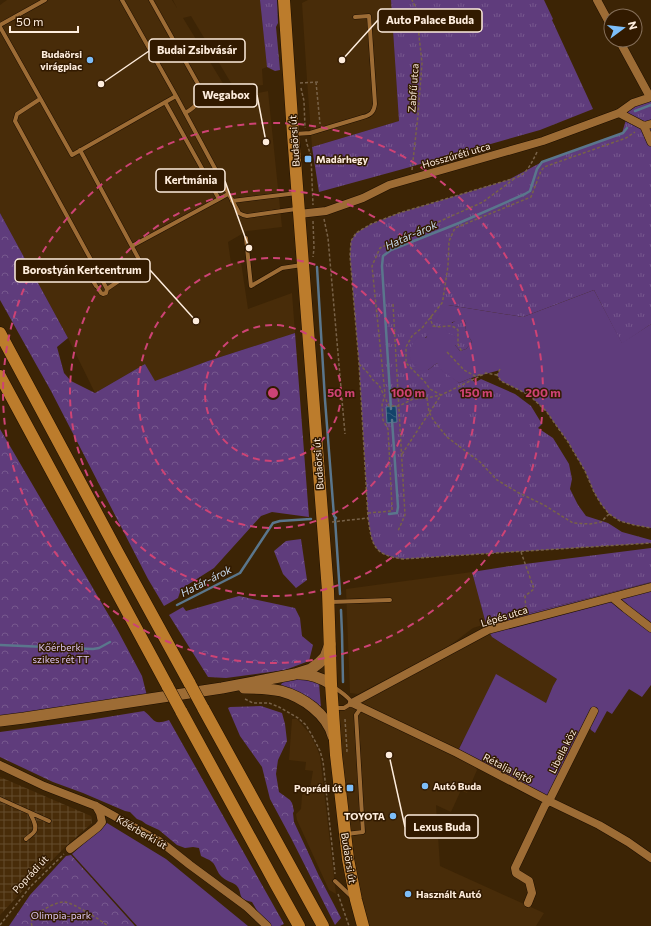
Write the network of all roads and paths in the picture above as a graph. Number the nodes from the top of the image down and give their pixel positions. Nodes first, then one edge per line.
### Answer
1 (45, 0) edge
2 (122, 0) edge
3 (151, 0) edge
4 (284, 0) edge
5 (412, 0) edge
6 (597, 0) edge
7 (603, 11) edge
8 (355, 17) dead end
9 (0, 26) edge
10 (623, 48) edge
11 (176, 96) junction
12 (650, 97) edge
13 (40, 99) junction
14 (166, 102) junction
15 (185, 113) junction
16 (618, 113) junction
17 (647, 125) edge
18 (320, 130) junction
19 (306, 133) junction
20 (293, 134) junction
21 (543, 141) junction
22 (651, 142) edge
23 (80, 150) junction
24 (413, 178) junction
25 (515, 178) junction
26 (297, 193) junction
27 (228, 194) junction
28 (218, 199) junction
29 (232, 201) junction
30 (299, 211) junction
31 (313, 212) junction
32 (323, 212) junction
33 (246, 238) dead end
34 (132, 246) junction
35 (142, 265) junction
36 (303, 265) junction
37 (149, 278) dead end
38 (93, 281) dead end
39 (107, 288) junction
40 (393, 304) dead end
41 (431, 316) junction
42 (0, 333) edge
43 (448, 352) dead end
44 (462, 352) dead end
45 (359, 364) junction
46 (500, 369) dead end
47 (486, 373) junction
48 (497, 375) junction
49 (0, 376) edge
50 (384, 395) junction
51 (441, 395) junction
52 (427, 398) junction
53 (399, 406) junction
54 (429, 412) junction
55 (345, 434) dead end
56 (402, 454) junction
57 (368, 514) junction
58 (608, 514) junction
59 (368, 518) junction
60 (328, 522) dead end
61 (651, 528) edge
62 (398, 531) dead end
63 (651, 543) edge
64 (521, 552) junction
65 (651, 587) edge
66 (613, 598) junction
67 (390, 600) dead end
68 (328, 602) junction
69 (527, 620) junction
70 (651, 628) edge
71 (330, 643) junction
72 (295, 674) junction
73 (331, 684) junction
74 (222, 688) junction
75 (241, 696) dead end
76 (352, 703) junction
77 (361, 707) junction
78 (338, 708) junction
79 (594, 711) dead end
80 (0, 721) edge
81 (335, 745) junction
82 (347, 751) dead end
83 (0, 765) edge
84 (0, 799) edge
85 (549, 801) junction
86 (96, 806) junction
87 (29, 813) junction
88 (49, 822) dead end
89 (345, 834) junction
90 (26, 839) dead end
91 (70, 849) joint
92 (651, 858) edge
93 (336, 882) junction
94 (356, 900) junction
95 (528, 903) dead end
96 (0, 925) edge
97 (32, 926) edge
98 (108, 926) edge
99 (267, 926) edge
100 (299, 926) edge
101 (323, 926) edge
102 (349, 926) edge
103 (363, 926) edge

1 - 9 lane
2 - 11 lane
3 - 15 lane
4 - 20 main road, Budaörsi út
5 - 24 path, Zabfű utca
6 - 7 street
8 - 18 lane
9 - 13 lane
10 - 12 street
11 - 14 lane
11 - 15 lane
12 - 16 street, Hosszúréti utca
13 - 23 lane
13 - 39 lane
14 - 23 lane
14 - 28 lane
15 - 27 lane
16 - 17 street
16 - 21 street, Hosszúréti utca
17 - 22 street
17 - 41 path
18 - 19 lane
18 - 19 path
19 - 20 lane
19 - 31 path
20 - 26 main road, Budaörsi út
21 - 24 street, Hosszúréti utca
21 - 25 path
23 - 34 lane
24 - 32 street, Hosszúréti utca
25 - 45 path
25 - 50 path
26 - 29 lane
26 - 30 main road, Budaörsi út
27 - 28 lane
27 - 29 lane
28 - 34 lane
29 - 30 lane
30 - 31 street, Hosszúréti utca
30 - 36 main road, Budaörsi út
31 - 32 street, Hosszúréti utca
32 - 55 path
33 - 36 lane
34 - 35 lane
35 - 37 lane
35 - 39 lane
36 - 68 main road, Budaörsi út
38 - 39 lane
40 - 53 path
41 - 44 path
41 - 51 path
42 - 101 main road, bridge
43 - 47 path
45 - 50 path
45 - 57 path
46 - 48 path
47 - 48 path
47 - 51 path
48 - 58 path
49 - 100 main road, bridge
50 - 53 path
50 - 57 path
51 - 52 path
51 - 54 path
52 - 53 path
52 - 54 path
53 - 56 path
54 - 56 path
54 - 58 path
56 - 62 path
57 - 59 path
58 - 61 path
59 - 60 path
59 - 64 path
63 - 64 path
64 - 69 path
65 - 66 street, Lépés utca
66 - 69 street, Lépés utca
66 - 70 street
67 - 68 lane
68 - 71 main road, Budaörsi út
69 - 76 street, Lépés utca
71 - 72 street
71 - 73 main road, Budaörsi út
72 - 73 street
72 - 74 street
73 - 76 lane
73 - 78 main road, Budaörsi út
74 - 80 street
74 - 81 street
75 - 93 path
76 - 77 street, Rétalja lejtő
76 - 78 lane
77 - 85 street, Rétalja lejtő
77 - 89 lane
78 - 81 main road, Budaörsi út
78 - 82 path
79 - 85 street, Libella köz
81 - 89 main road, Budaörsi út
83 - 86 street, Kőérberki út
84 - 87 lane
85 - 92 street, Rétalja lejtő
85 - 95 street, Libella köz
86 - 91 street
86 - 99 street, Kőérberki út
87 - 88 lane
87 - 90 lane
89 - 94 main road, Budaörsi út
91 - 96 path, Poprádi út
93 - 94 lane
93 - 102 path
94 - 103 main road, Budaörsi út
97 - 98 path

